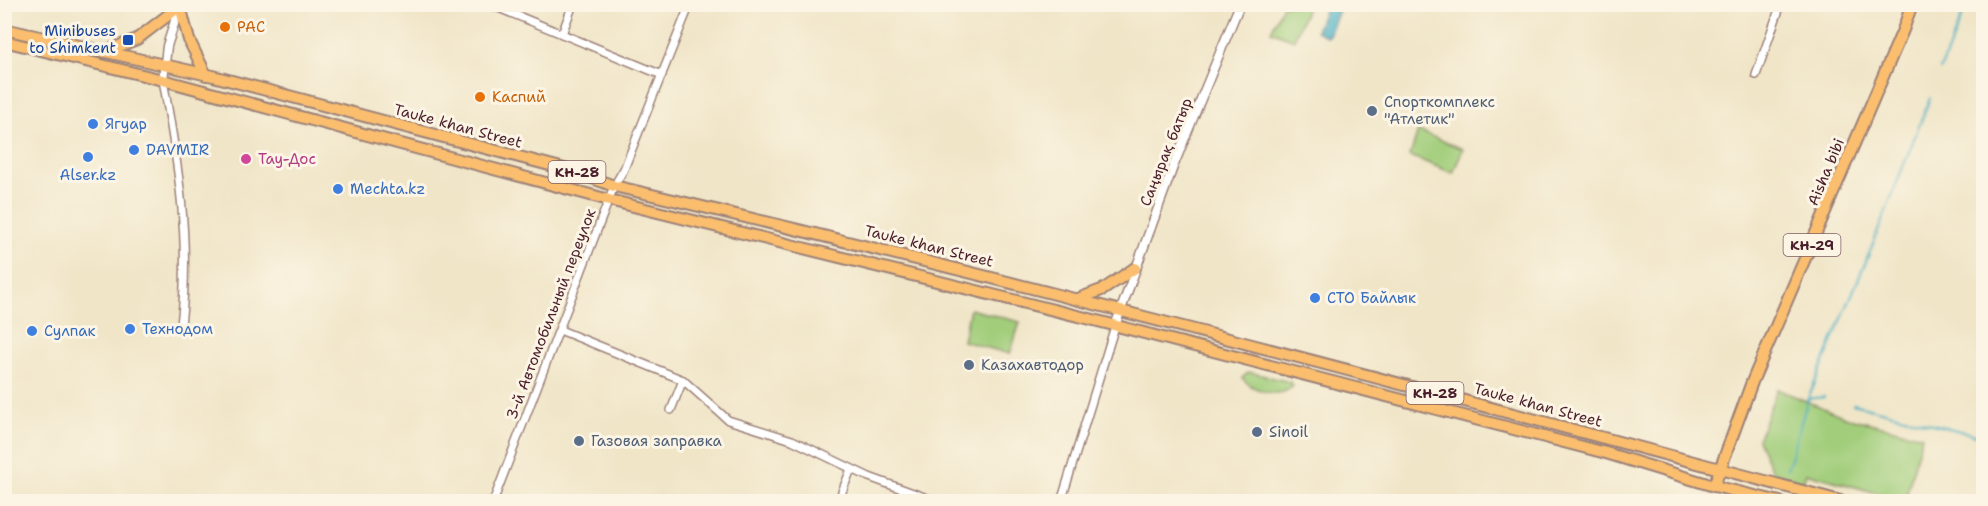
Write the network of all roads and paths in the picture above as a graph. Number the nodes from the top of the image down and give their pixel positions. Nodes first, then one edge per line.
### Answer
1 (489, 4) edge
2 (573, 4) edge
3 (690, 4) edge
4 (1240, 4) edge
5 (1781, 4) edge
6 (1912, 4) edge
7 (180, 5) edge
8 (4, 29) edge
9 (562, 34) junction
10 (4, 41) edge
11 (104, 52) junction
12 (164, 65) junction
13 (206, 75) junction
14 (662, 75) junction
15 (1756, 75) dead end
16 (163, 80) junction
17 (614, 186) junction
18 (609, 200) junction
19 (1135, 268) junction
20 (1078, 299) junction
21 (1120, 310) junction
22 (181, 325) dead end
23 (1115, 326) junction
24 (560, 330) junction
25 (683, 380) junction
26 (671, 410) dead end
27 (851, 469) junction
28 (1720, 469) junction
29 (1714, 486) junction
30 (494, 501) edge
31 (838, 501) edge
32 (938, 501) edge
33 (1061, 501) edge
34 (1780, 501) edge
35 (1844, 501) edge

1 - 9 street
2 - 9 street
3 - 14 street, 3-й Автомобильный переулок
4 - 19 street, Саңырақ батыр
5 - 15 street
6 - 28 main road, Aisha bibi / КН-29
7 - 11 main road
7 - 12 street
7 - 13 main road
8 - 11 main road, Tauke khan Street / КН-28
9 - 14 street
10 - 16 main road, Tauke khan Street / КН-28
11 - 12 main road, Tauke khan Street / КН-28
12 - 13 main road, Tauke khan Street / КН-28
12 - 16 street
13 - 17 main road, Tauke khan Street / КН-28
14 - 17 street, 3-й Автомобильный переулок
16 - 18 main road, Tauke khan Street / КН-28
16 - 22 street
17 - 18 street, 3-й Автомобильный переулок
17 - 20 main road, Tauke khan Street / КН-28
18 - 23 main road, Tauke khan Street / КН-28
18 - 24 street, 3-й Автомобильный переулок
19 - 20 main road
19 - 21 street, Саңырақ батыр
20 - 21 main road, Tauke khan Street / КН-28
21 - 23 street, Саңырақ батыр
21 - 28 main road, Tauke khan Street / КН-28
23 - 29 main road, Tauke khan Street / КН-28
23 - 33 street
24 - 25 street
24 - 30 street, 3-й Автомобильный переулок
25 - 26 street
25 - 27 street
27 - 31 street
27 - 32 street
28 - 29 main road, Aisha bibi / КН-29
28 - 35 main road, Tauke khan Street / КН-28
29 - 34 main road, Tauke khan Street / КН-28

